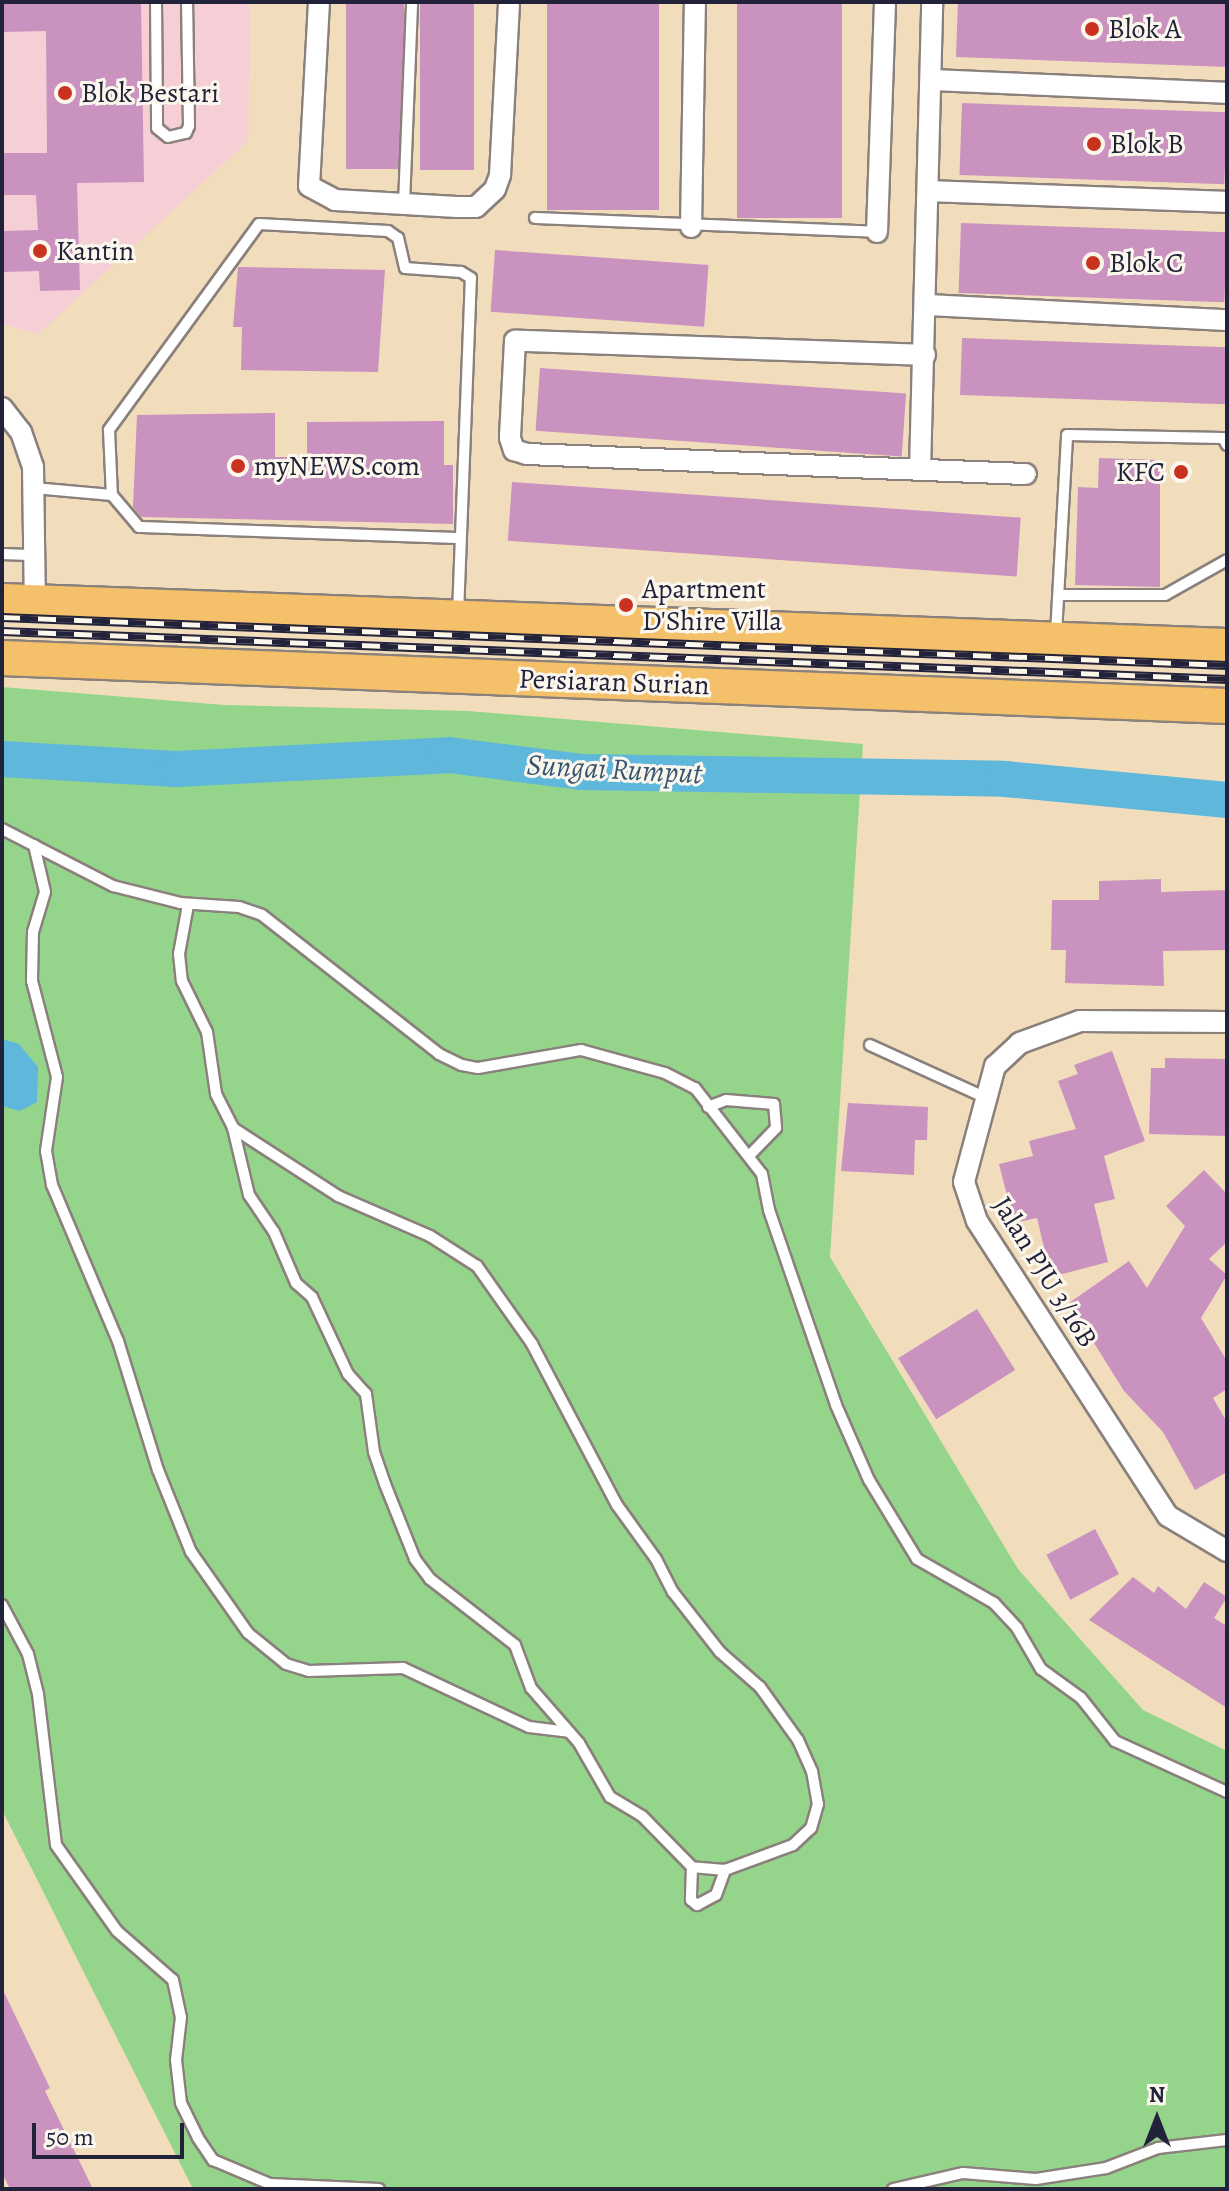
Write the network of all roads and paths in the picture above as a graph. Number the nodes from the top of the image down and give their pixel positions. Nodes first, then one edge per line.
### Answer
1 (156, 2) edge
2 (187, 2) edge
3 (319, 2) edge
4 (412, 2) edge
5 (509, 2) edge
6 (695, 2) edge
7 (885, 2) edge
8 (932, 2) edge
9 (931, 80) junction
10 (1227, 93) edge
11 (930, 191) junction
12 (1227, 202) edge
13 (404, 204) junction
14 (535, 218) dead end
15 (691, 227) junction
16 (877, 232) joint
17 (928, 305) junction
18 (1227, 320) edge
19 (925, 355) junction
20 (2, 408) edge
21 (1227, 445) edge
22 (920, 470) junction
23 (1026, 474) dead end
24 (34, 488) junction
25 (112, 495) junction
26 (459, 538) junction
27 (2, 554) edge
28 (36, 555) junction
29 (1227, 560) edge
30 (1060, 595) junction
31 (19, 602) edge
32 (458, 618) junction
33 (1227, 622) edge
34 (1056, 640) junction
35 (1168, 644) junction
36 (1227, 646) edge
37 (2, 658) edge
38 (1227, 706) edge
39 (2, 829) edge
40 (34, 845) junction
41 (188, 905) junction
42 (1227, 1022) edge
43 (870, 1045) dead end
44 (984, 1097) junction
45 (708, 1107) junction
46 (233, 1128) junction
47 (750, 1155) junction
48 (1227, 1551) edge
49 (2, 1605) edge
50 (567, 1732) junction
51 (1227, 1792) edge
52 (692, 1867) junction
53 (725, 1870) junction
54 (1227, 2140) edge
55 (379, 2189) edge
56 (893, 2189) edge

1 - 2 lane
3 - 13 street
4 - 13 lane
5 - 13 street
6 - 15 street
7 - 16 street
8 - 9 street
9 - 10 street
9 - 11 street
11 - 12 street
11 - 17 street
14 - 15 lane
15 - 16 lane
17 - 18 street
17 - 19 street
19 - 22 street
19 - 22 street
20 - 24 street
21 - 30 lane
22 - 23 street
24 - 25 lane
24 - 28 street
25 - 26 lane
25 - 26 lane
26 - 32 lane
27 - 28 lane
28 - 31 street
29 - 30 lane
30 - 34 lane
31 - 32 main road, Persiaran Surian
32 - 34 main road, Persiaran Surian
33 - 35 main road
34 - 35 main road, Persiaran Surian
35 - 36 main road, Persiaran Surian
37 - 38 main road, Persiaran Surian
39 - 40 lane
40 - 41 lane
40 - 50 lane
41 - 45 lane
41 - 46 lane
42 - 44 street, Jalan PJU 3/16B
43 - 44 lane
44 - 48 street, Jalan PJU 3/16B
45 - 47 lane
45 - 47 lane
46 - 50 lane
46 - 53 lane
47 - 51 lane
49 - 55 lane
50 - 52 lane
52 - 53 lane
52 - 53 lane
54 - 56 lane

